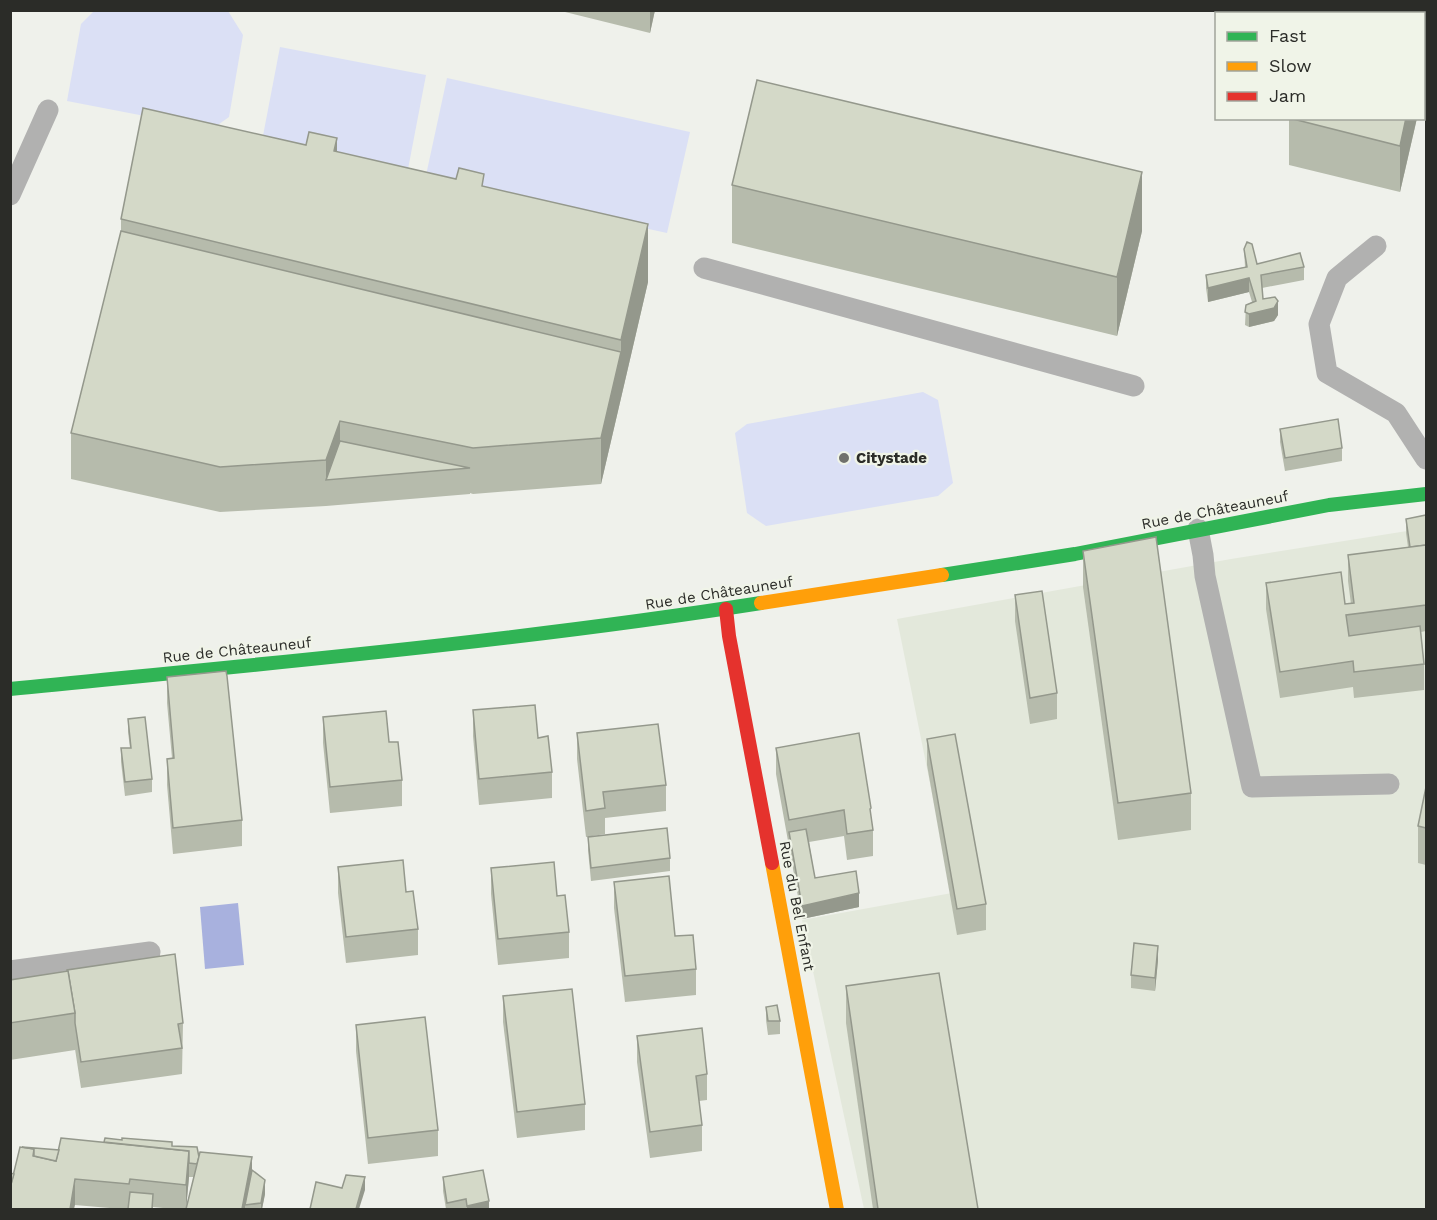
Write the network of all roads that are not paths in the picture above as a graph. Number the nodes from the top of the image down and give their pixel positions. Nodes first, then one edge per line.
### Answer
1 (48, 110) dead end
2 (10, 195) edge
3 (1376, 246) dead end
4 (704, 268) dead end
5 (1134, 386) dead end
6 (1426, 459) edge
7 (1426, 494) edge
8 (1198, 530) junction
9 (726, 609) junction
10 (10, 688) edge
11 (1389, 784) dead end
12 (150, 952) dead end
13 (10, 971) edge
14 (837, 1209) edge

1 - 2 lane
3 - 6 lane
4 - 5 lane
7 - 8 main road, Rue de Châteauneuf
8 - 9 main road, Rue de Châteauneuf
8 - 11 lane
9 - 10 main road, Rue de Châteauneuf
9 - 14 main road, Rue du Bel Enfant
12 - 13 lane

